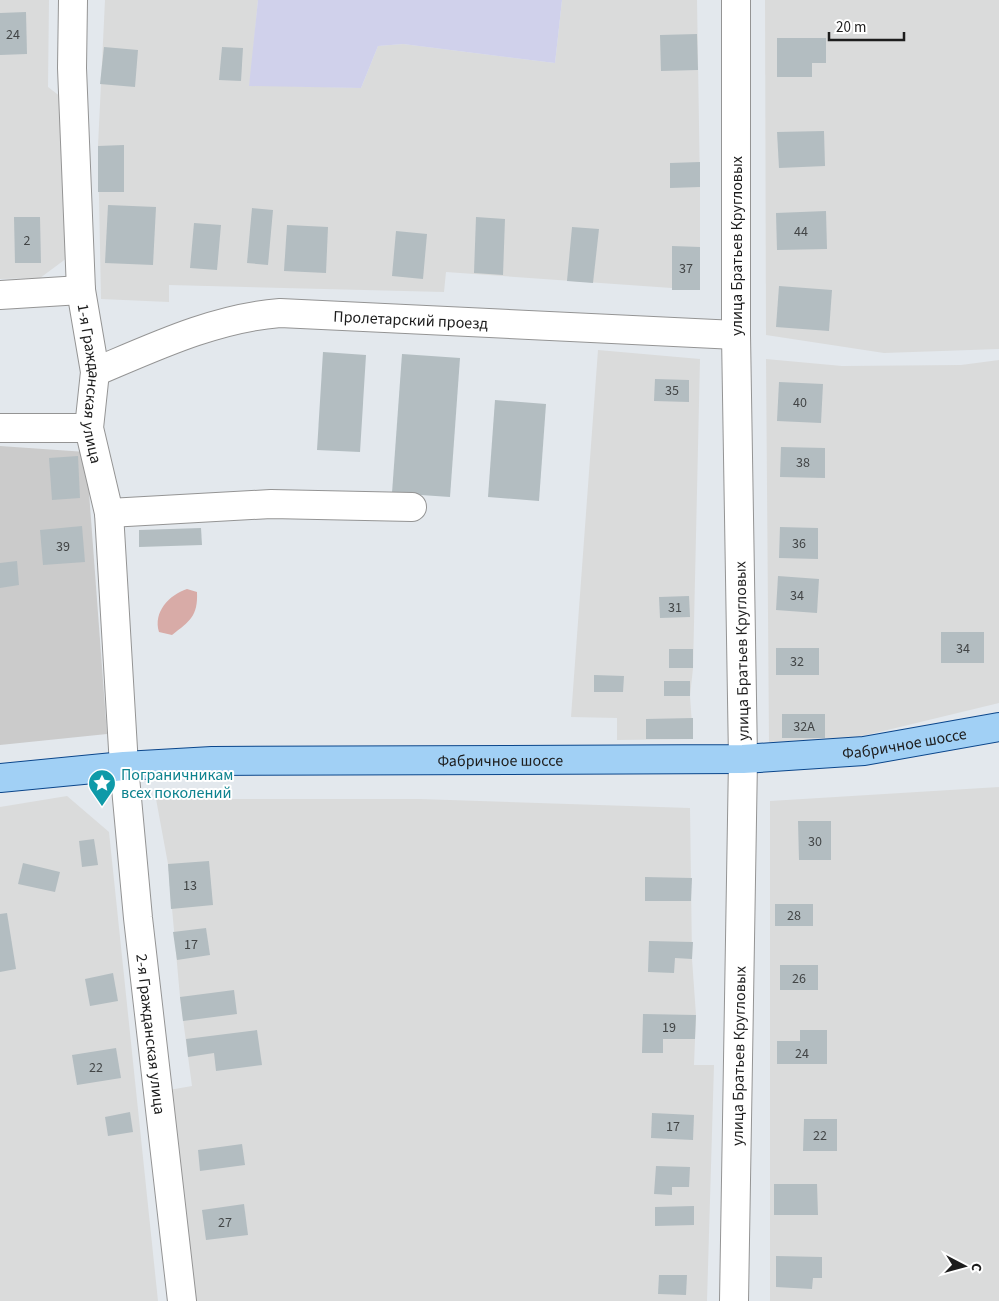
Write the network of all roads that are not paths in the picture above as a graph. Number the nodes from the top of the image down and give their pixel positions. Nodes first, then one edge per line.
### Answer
1 (73, 0) edge
2 (736, 0) edge
3 (81, 290) junction
4 (0, 295) edge
5 (736, 335) junction
6 (94, 372) junction
7 (0, 428) edge
8 (89, 428) junction
9 (412, 507) dead end
10 (109, 513) junction
11 (999, 726) edge
12 (743, 759) junction
13 (124, 766) junction
14 (0, 778) edge
15 (182, 1301) edge
16 (734, 1301) edge

1 - 3 street, 1-я Гражданская улица
2 - 5 street, улица Братьев Кругловых
3 - 4 street
3 - 6 street, 1-я Гражданская улица
5 - 6 street, Пролетарский проезд
5 - 12 street, улица Братьев Кругловых
6 - 8 street, 1-я Гражданская улица
7 - 8 street
8 - 10 street, 1-я Гражданская улица
9 - 10 street
10 - 13 street, 1-я Гражданская улица
11 - 12 main road, Фабричное шоссе
12 - 13 main road, Фабричное шоссе
12 - 16 street, улица Братьев Кругловых
13 - 14 main road, Фабричное шоссе
13 - 15 street, 2-я Гражданская улица

